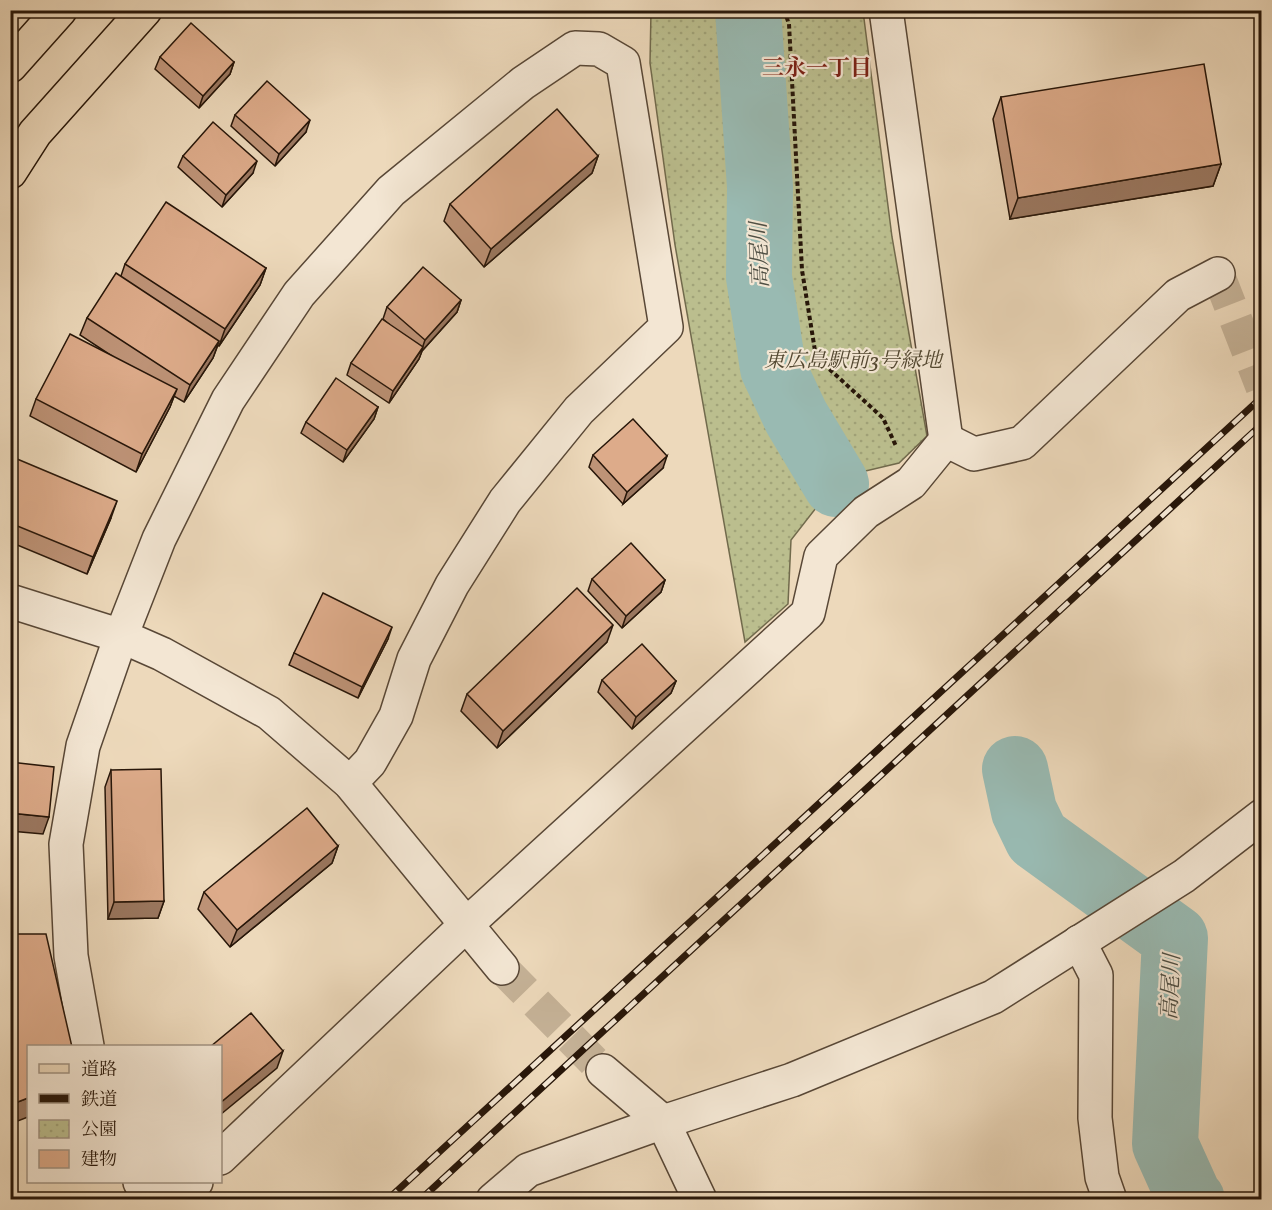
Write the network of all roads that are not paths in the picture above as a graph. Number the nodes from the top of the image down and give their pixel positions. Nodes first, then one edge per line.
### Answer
1 (60, 10) edge
2 (144, 10) edge
3 (886, 10) edge
4 (10, 66) edge
5 (10, 172) edge
6 (1218, 274) dead end
7 (946, 440) junction
8 (10, 601) edge
9 (121, 636) junction
10 (350, 783) junction
11 (1262, 816) edge
12 (467, 924) junction
13 (1079, 942) junction
14 (502, 968) tunnel mouth
15 (87, 1045) edge
16 (603, 1071) tunnel mouth
17 (663, 1122) junction
18 (222, 1156) edge
19 (141, 1183) edge
20 (195, 1183) edge
21 (494, 1200) edge
22 (700, 1200) edge
23 (1110, 1200) edge

1 - 4 main road
2 - 5 main road
3 - 7 street
6 - 7 street
7 - 12 street
8 - 9 street
9 - 10 street
9 - 10 street
9 - 15 street
10 - 12 street
11 - 13 street
12 - 14 street
12 - 18 street
13 - 17 street
13 - 23 street
16 - 17 street
17 - 21 street
17 - 22 street
19 - 20 street

